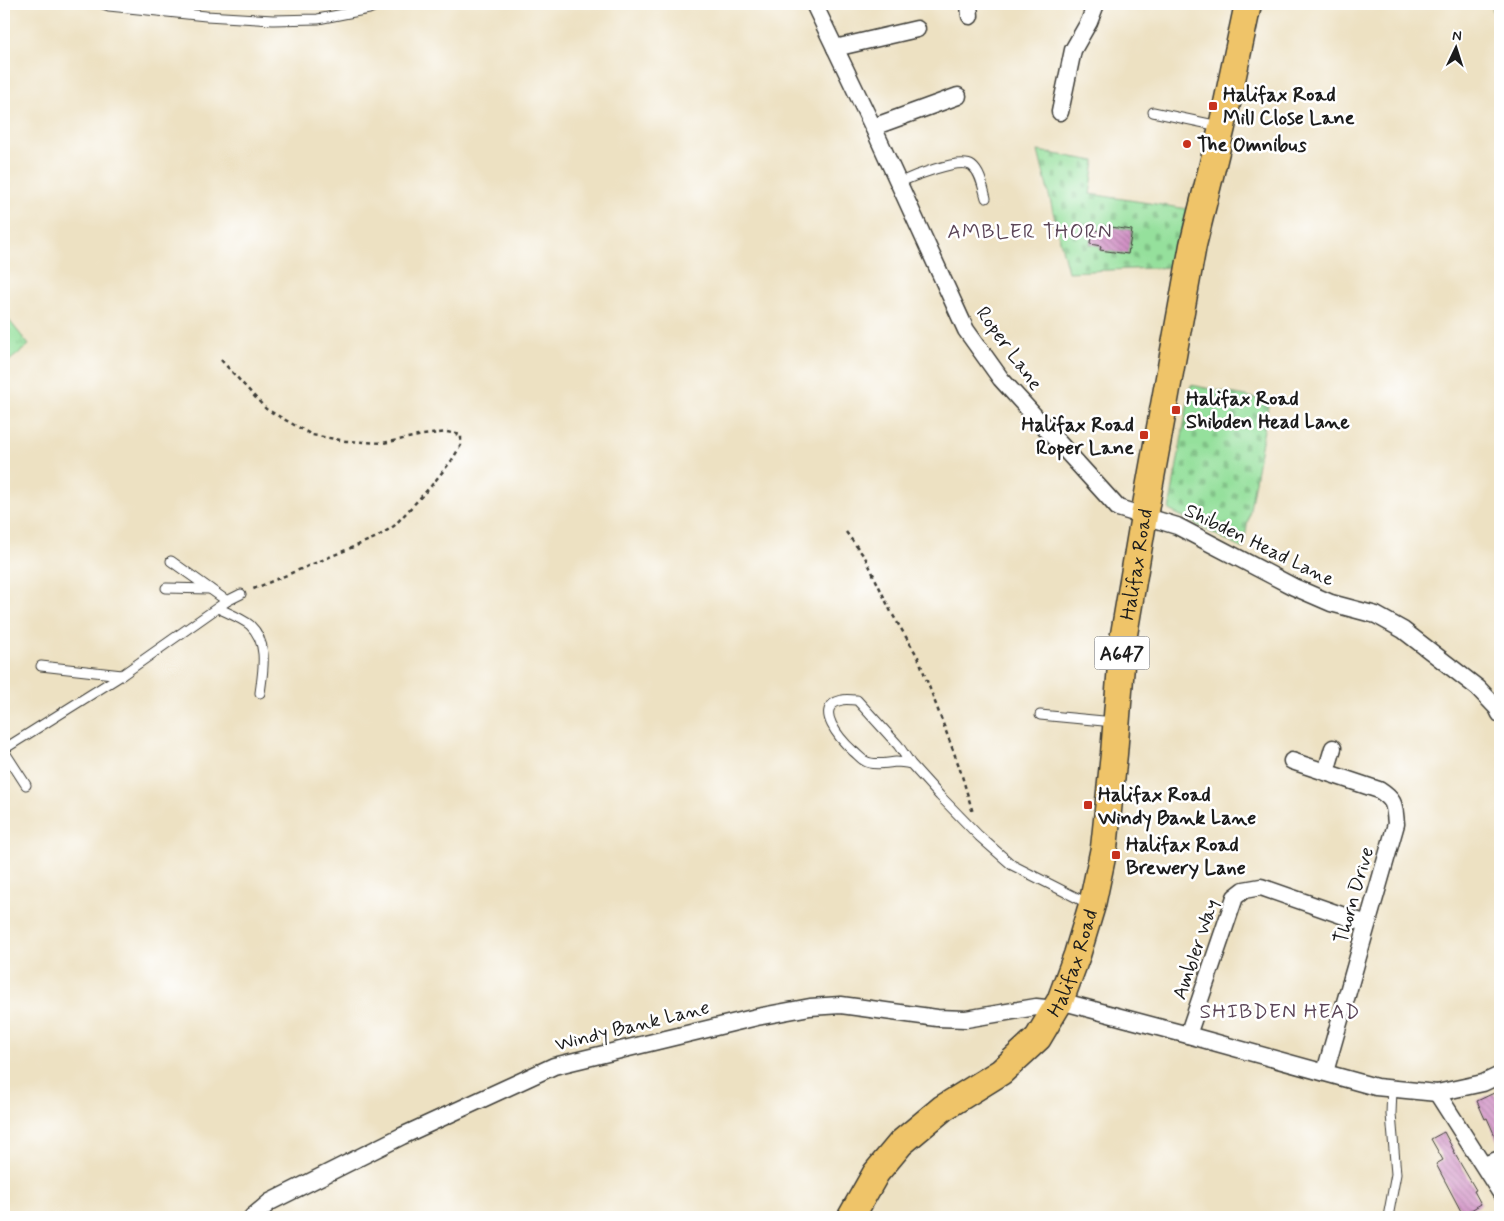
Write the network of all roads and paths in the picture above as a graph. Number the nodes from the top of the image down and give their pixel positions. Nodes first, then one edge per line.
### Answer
1 (103, 4) edge
2 (380, 4) edge
3 (814, 4) edge
4 (1096, 4) edge
5 (1248, 4) edge
6 (917, 29) dead end
7 (835, 48) junction
8 (958, 96) dead end
9 (1060, 112) dead end
10 (1153, 112) dead end
11 (873, 127) junction
12 (1222, 127) junction
13 (898, 183) junction
14 (986, 198) dead end
15 (221, 360) dead end
16 (1144, 516) junction
17 (846, 532) dead end
18 (171, 561) dead end
19 (166, 588) dead end
20 (210, 589) junction
21 (240, 594) joint
22 (227, 601) junction
23 (218, 608) junction
24 (41, 666) dead end
25 (122, 675) junction
26 (260, 693) dead end
27 (1500, 714) edge
28 (1040, 715) dead end
29 (1117, 722) junction
30 (1334, 748) dead end
31 (4, 750) edge
32 (1292, 761) dead end
33 (911, 764) junction
34 (1326, 772) junction
35 (26, 785) dead end
36 (979, 836) junction
37 (1092, 905) junction
38 (1367, 924) junction
39 (1057, 1005) junction
40 (1188, 1035) junction
41 (1325, 1072) junction
42 (1500, 1075) edge
43 (1392, 1089) junction
44 (1437, 1093) junction
45 (1500, 1159) edge
46 (1484, 1165) junction
47 (1500, 1192) edge
48 (252, 1217) edge
49 (851, 1217) edge
50 (1388, 1217) edge

1 - 2 lane
3 - 7 street, Roper Lane
4 - 9 street
5 - 12 main road, Halifax Road / A647
6 - 7 street
7 - 11 street, Roper Lane
8 - 11 street
10 - 12 lane
11 - 13 street, Roper Lane
12 - 16 main road, Halifax Road / A647
13 - 14 lane
13 - 16 street, Roper Lane
15 - 21 path
16 - 27 street, Shibden Head Lane
16 - 29 main road, Halifax Road / A647
17 - 36 path
18 - 20 lane
19 - 20 lane
20 - 22 lane
21 - 22 lane
22 - 23 lane
23 - 25 lane
23 - 26 lane
24 - 25 lane
25 - 31 lane
28 - 29 lane
29 - 37 main road, Halifax Road / A647
30 - 34 street
31 - 35 lane
32 - 34 street, Thorn Drive
33 - 33 lane
33 - 36 lane
34 - 38 street, Thorn Drive
36 - 37 lane
37 - 39 main road, Halifax Road / A647
38 - 40 street, Ambler Way
38 - 41 street, Thorn Drive
39 - 40 street, Windy Bank Lane
39 - 48 street, Windy Bank Lane
39 - 49 main road, Halifax Road / A647
40 - 41 street, Windy Bank Lane
41 - 43 street, Windy Bank Lane
42 - 44 street, Windy Bank Lane
43 - 44 street, Windy Bank Lane
43 - 50 lane
44 - 46 street
45 - 46 street
46 - 47 street

